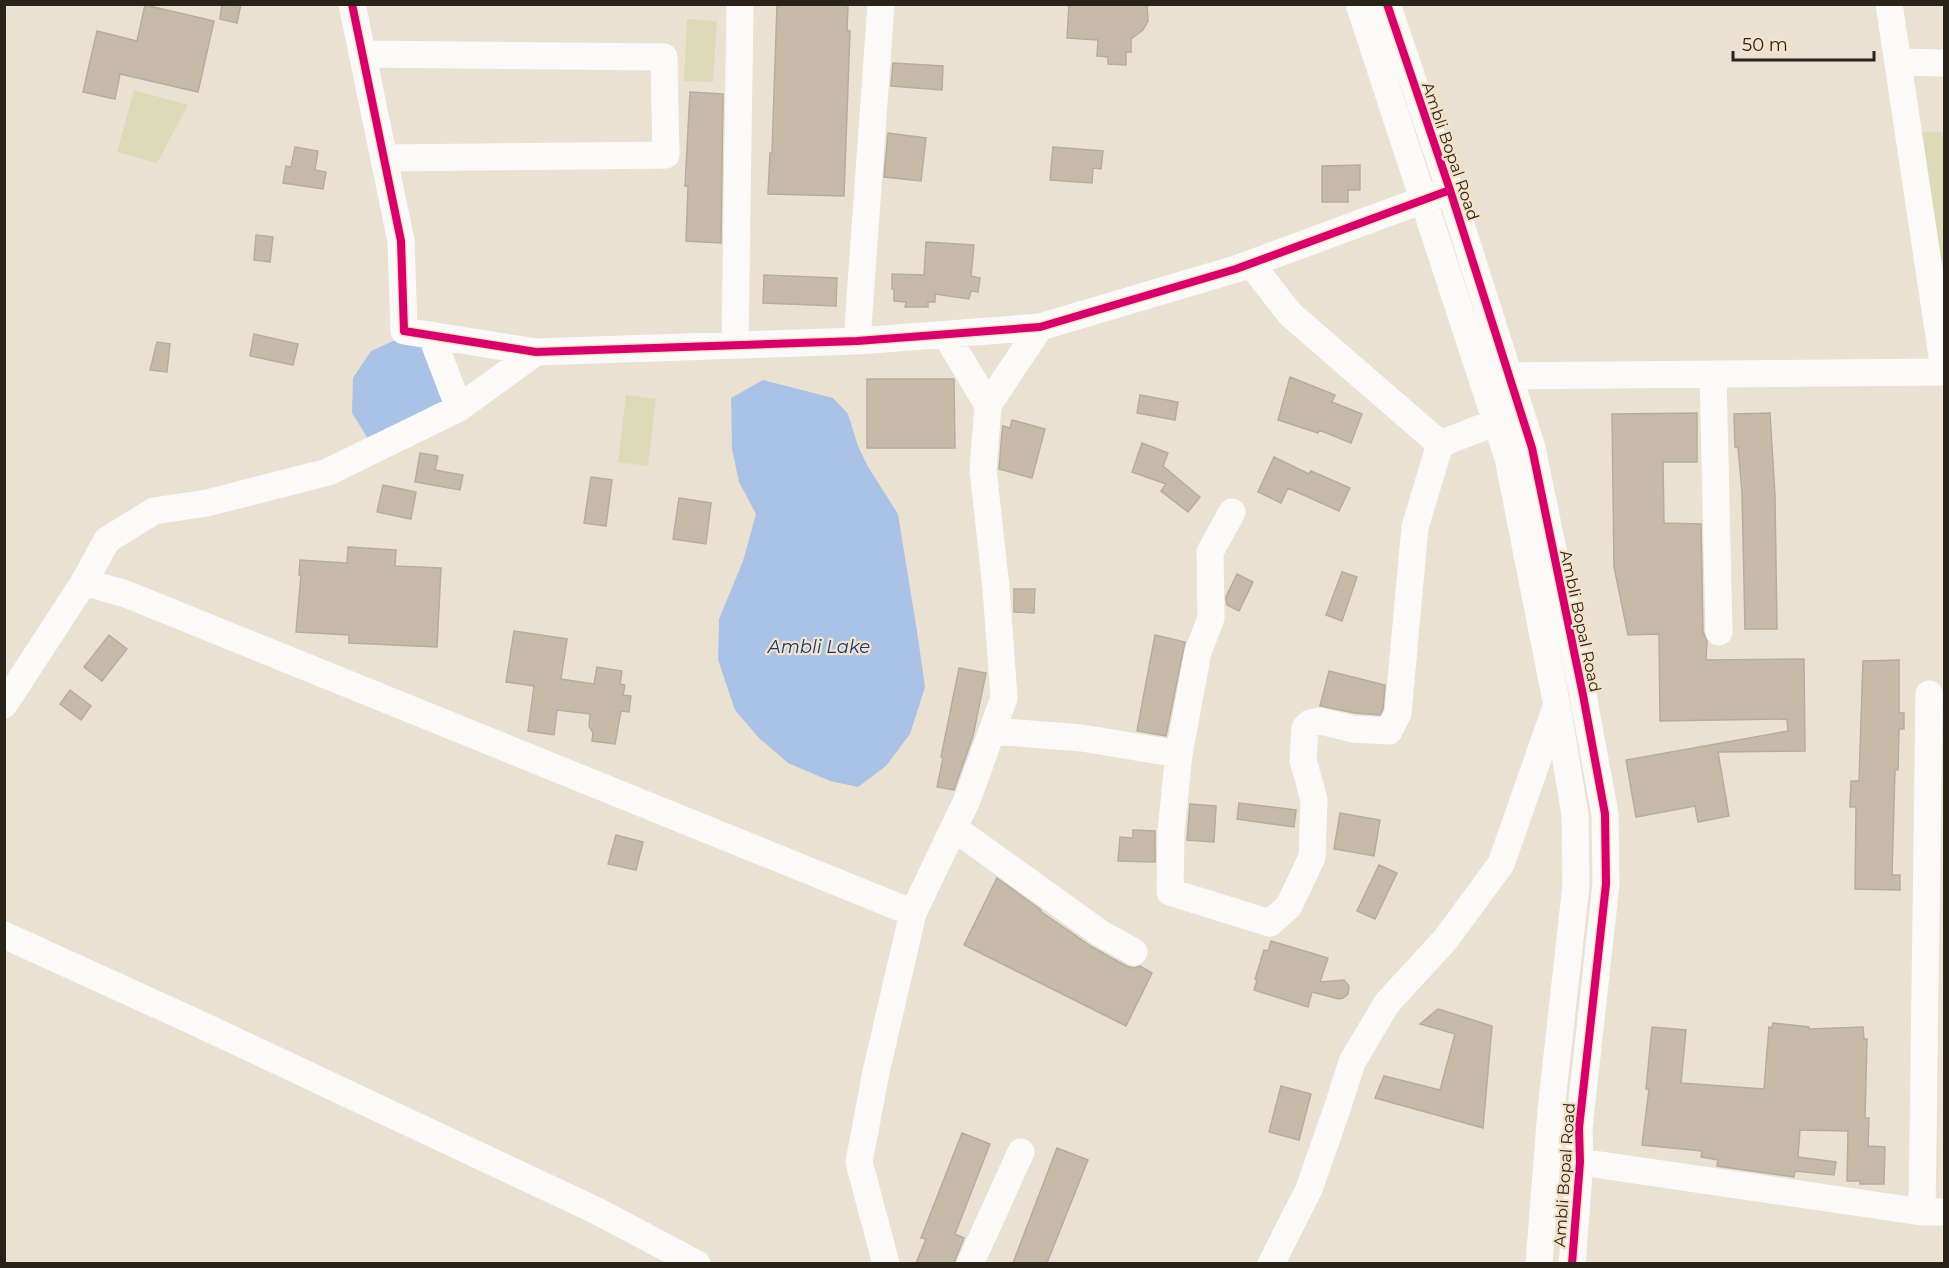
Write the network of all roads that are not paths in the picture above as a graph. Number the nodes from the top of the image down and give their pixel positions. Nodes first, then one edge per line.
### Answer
1 (352, 4) edge
2 (740, 4) edge
3 (880, 4) edge
4 (1359, 4) edge
5 (1387, 4) edge
6 (1889, 4) edge
7 (362, 54) junction
8 (1898, 62) junction
9 (1944, 63) edge
10 (384, 158) junction
11 (1450, 190) junction
12 (1423, 200) junction
13 (1251, 264) junction
14 (1040, 327) junction
15 (431, 335) junction
16 (946, 335) junction
17 (857, 341) junction
18 (735, 345) junction
19 (536, 352) junction
20 (1944, 370) edge
21 (1713, 374) junction
22 (1509, 376) junction
23 (988, 405) junction
24 (459, 408) junction
25 (1496, 422) junction
26 (1440, 444) junction
27 (1520, 453) junction
28 (1232, 512) dead end
29 (84, 582) junction
30 (1719, 632) dead end
31 (1929, 694) dead end
32 (4, 705) edge
33 (1557, 706) junction
34 (992, 731) junction
35 (1179, 754) junction
36 (954, 828) junction
37 (912, 913) junction
38 (1935, 917) edge
39 (4, 934) edge
40 (1134, 952) dead end
41 (1935, 969) edge
42 (1021, 1152) dead end
43 (1580, 1162) junction
44 (1933, 1212) edge
45 (697, 1263) edge
46 (886, 1263) edge
47 (970, 1263) edge
48 (1271, 1263) edge
49 (1539, 1263) edge
50 (1572, 1263) edge

1 - 7 street
2 - 18 street
3 - 17 street
4 - 12 street, Ambli Bopal Road
5 - 11 street, Ambli Bopal Road
6 - 8 street
7 - 10 street
7 - 10 street
8 - 9 street
8 - 20 street
10 - 15 street
11 - 12 street
11 - 22 street, Ambli Bopal Road
12 - 13 street
12 - 25 street, Ambli Bopal Road
13 - 14 street
13 - 26 street
14 - 16 street
14 - 23 street
15 - 19 street
15 - 24 street
16 - 17 street
16 - 23 street
17 - 18 street
18 - 19 street
19 - 24 street
20 - 21 street
21 - 22 street
21 - 30 street
22 - 27 street, Ambli Bopal Road
23 - 34 street
24 - 29 street
25 - 26 street
25 - 27 street, Ambli Bopal Road
26 - 35 street
27 - 33 street, Ambli Bopal Road
27 - 43 street, Ambli Bopal Road
28 - 35 street
29 - 32 street
29 - 37 street
31 - 38 street
33 - 48 street
33 - 49 street, Ambli Bopal Road
34 - 35 street
34 - 36 street
36 - 37 street
36 - 40 street
37 - 46 street
38 - 41 street
39 - 45 street
41 - 44 street
42 - 47 street
43 - 44 street
43 - 50 street, Ambli Bopal Road

